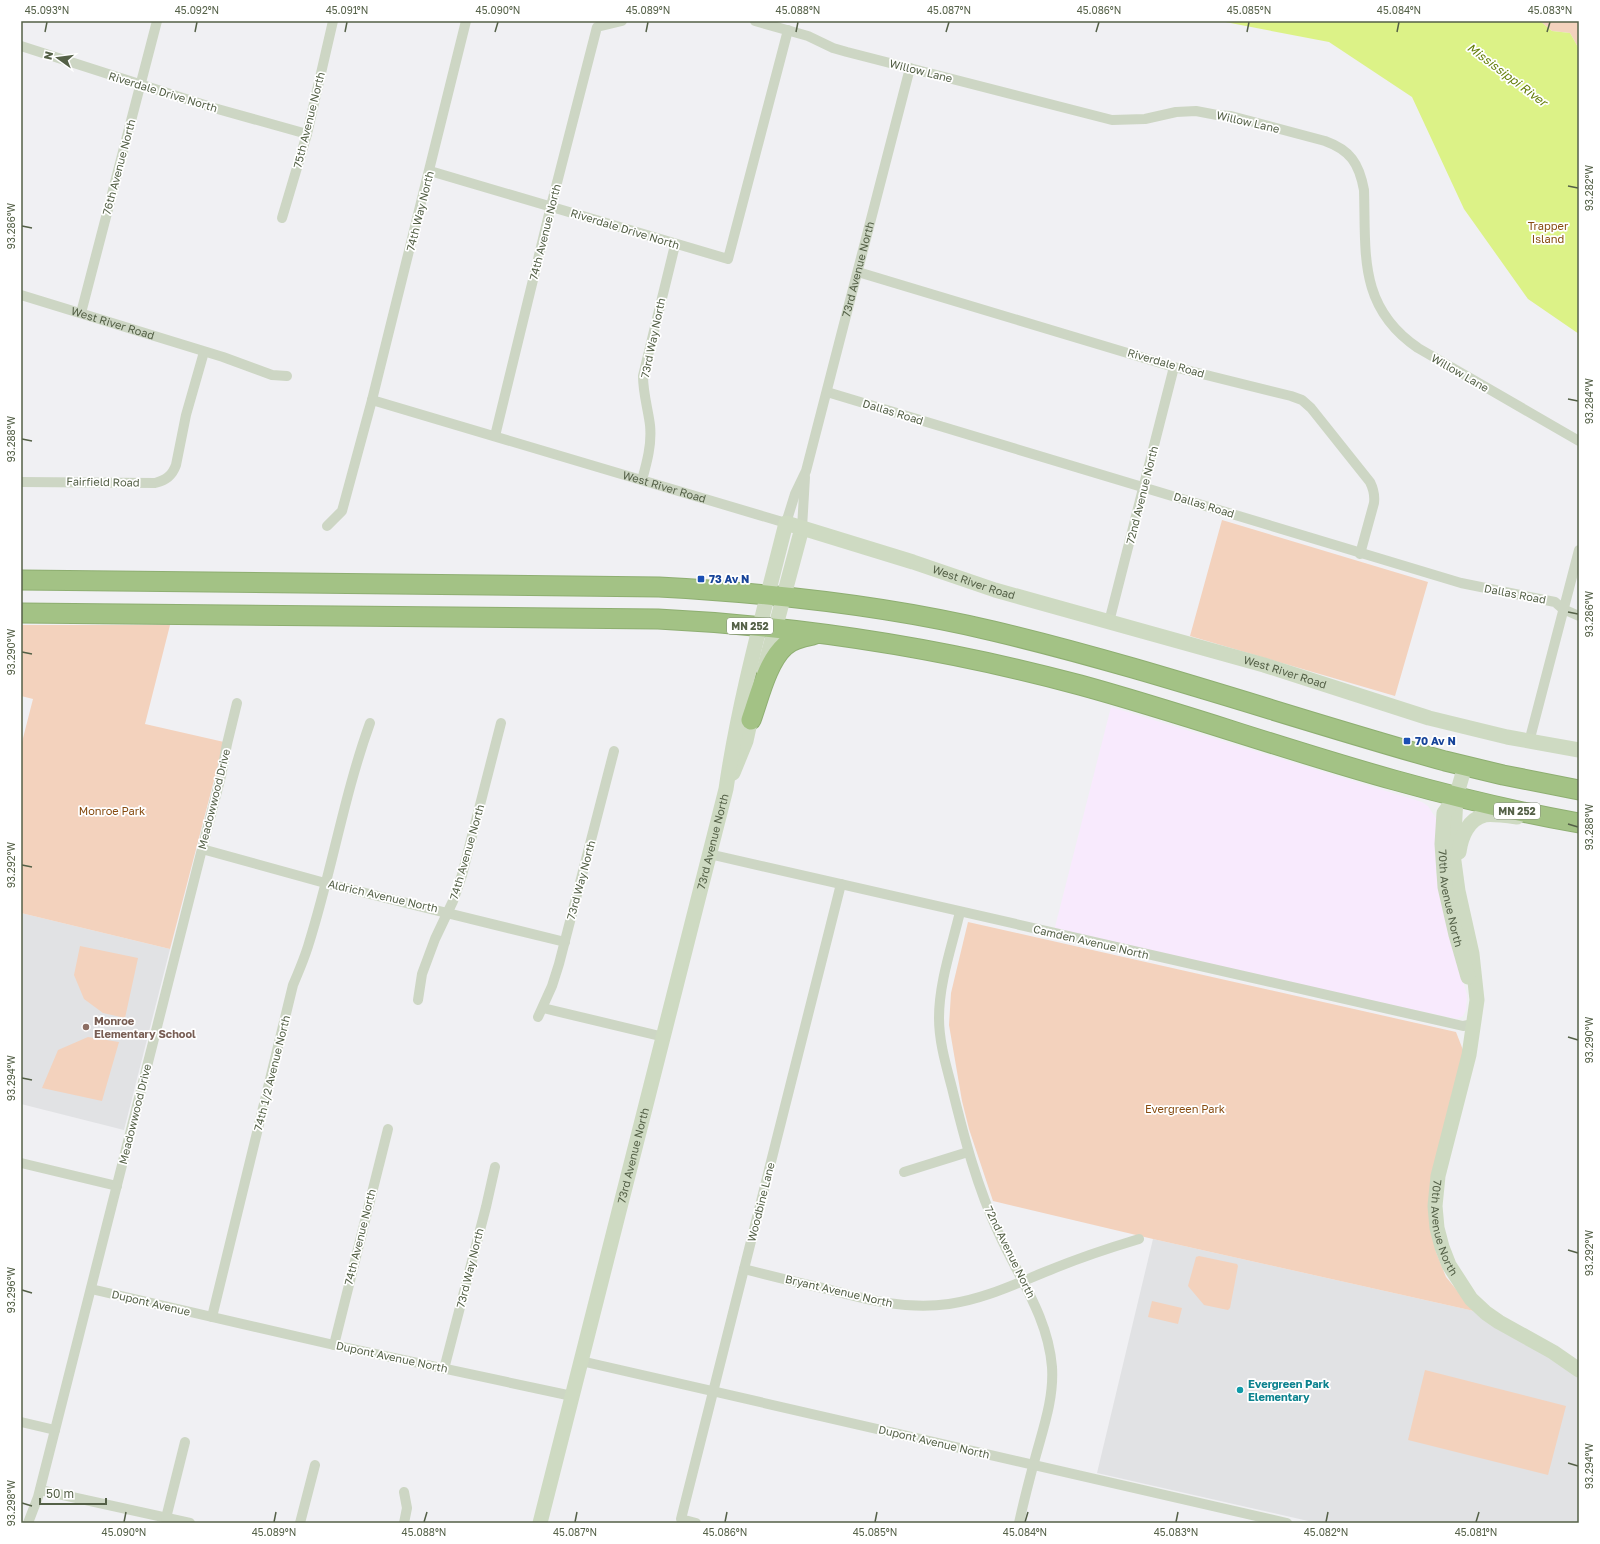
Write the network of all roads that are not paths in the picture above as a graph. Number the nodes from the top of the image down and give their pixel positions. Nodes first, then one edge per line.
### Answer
1 (157, 21) edge
2 (333, 21) edge
3 (466, 21) edge
4 (622, 21) edge
5 (756, 21) edge
6 (788, 30) junction
7 (21, 46) edge
8 (910, 68) junction
9 (141, 85) junction
10 (307, 134) junction
11 (430, 171) junction
12 (551, 206) junction
13 (282, 218) dead end
14 (675, 245) junction
15 (858, 272) junction
16 (21, 295) edge
17 (81, 313) junction
18 (204, 352) junction
19 (1174, 367) junction
20 (287, 376) dead end
21 (827, 392) junction
22 (372, 400) junction
23 (495, 436) junction
24 (1579, 441) edge
25 (806, 471) junction
26 (642, 480) junction
27 (21, 482) edge
28 (1144, 487) junction
29 (786, 523) junction
30 (327, 526) dead end
31 (802, 528) junction
32 (1579, 550) edge
33 (1360, 554) junction
34 (21, 580) edge
35 (775, 595) junction
36 (1563, 609) junction
37 (21, 613) edge
38 (1579, 616) edge
39 (1109, 622) junction
40 (767, 628) junction
41 (819, 634) junction
42 (237, 703) dead end
43 (751, 720) junction
44 (370, 723) dead end
45 (500, 723) dead end
46 (1529, 742) junction
47 (1579, 750) edge
48 (614, 751) dead end
49 (1465, 766) junction
50 (726, 789) junction
51 (1579, 790) edge
52 (1456, 797) junction
53 (1551, 818) junction
54 (1579, 823) edge
55 (202, 849) junction
56 (709, 854) junction
57 (326, 883) junction
58 (841, 884) junction
59 (1458, 891) junction
60 (448, 912) junction
61 (960, 912) junction
62 (565, 942) junction
63 (418, 1000) dead end
64 (1474, 1024) junction
65 (664, 1037) junction
66 (388, 1129) dead end
67 (968, 1152) junction
68 (21, 1163) edge
69 (495, 1167) dead end
70 (904, 1172) dead end
71 (117, 1186) junction
72 (1139, 1239) dead end
73 (744, 1269) junction
74 (1022, 1281) junction
75 (90, 1290) junction
76 (212, 1316) junction
77 (334, 1345) junction
78 (581, 1361) junction
79 (444, 1369) junction
80 (1579, 1370) edge
81 (713, 1392) junction
82 (572, 1396) junction
83 (21, 1422) edge
84 (55, 1430) junction
85 (185, 1442) dead end
86 (315, 1465) dead end
87 (1033, 1465) junction
88 (40, 1490) junction
89 (404, 1492) dead end
90 (166, 1518) junction
91 (28, 1523) edge
92 (190, 1523) edge
93 (300, 1523) edge
94 (404, 1523) edge
95 (540, 1523) edge
96 (696, 1523) edge
97 (1019, 1523) edge
98 (1287, 1523) edge

1 - 9 street, 76th Avenue North
2 - 10 street, 75th Avenue North
3 - 11 street, 74th Way North
4 - 12 street, 74th Avenue North
5 - 6 street, Willow Lane
6 - 8 street, Willow Lane
6 - 14 street, Riverdale Drive North
7 - 9 street, Riverdale Drive North
8 - 15 street, 73rd Avenue North
8 - 24 street, Willow Lane
9 - 10 street, Riverdale Drive North
9 - 17 street, 76th Avenue North
10 - 13 street, 75th Avenue North
11 - 12 street, Riverdale Drive North
11 - 22 street, 74th Way North
12 - 14 street, Riverdale Drive North
12 - 23 street, 74th Avenue North
14 - 26 street, 73rd Way North
15 - 19 street, Riverdale Road
15 - 21 street, 73rd Avenue North
16 - 17 street, West River Road
17 - 18 street, West River Road
18 - 20 street
18 - 27 street, Fairfield Road
19 - 28 street, 72nd Avenue North
19 - 33 street, Riverdale Road
21 - 25 street, 73rd Avenue North
21 - 28 street, Dallas Road
22 - 23 street, West River Road
22 - 30 street, 74th Way North
23 - 26 street, West River Road
25 - 29 street, 73rd Avenue North
25 - 31 street, 73rd Avenue North
26 - 29 street, West River Road
28 - 33 street, Dallas Road
28 - 39 street, 72nd Avenue North
29 - 31 street, West River Road
29 - 35 street, 73rd Avenue North
31 - 35 street, 73rd Avenue North
31 - 39 street, West River Road
32 - 36 street
33 - 36 street, Dallas Road
34 - 35 highway
35 - 40 street, 73rd Avenue North
35 - 49 highway
36 - 38 street, Dallas Road
36 - 46 street
37 - 40 highway, MN 252
39 - 46 street, West River Road
40 - 41 highway, MN 252
40 - 43 street, 73rd Avenue North
40 - 50 street, 73rd Avenue North
41 - 43 highway
41 - 52 highway, MN 252
42 - 55 street, Meadowwood Drive
43 - 50 street, 73rd Avenue North
44 - 57 street, 74th 1/2 Avenue North
45 - 60 street, 74th Avenue North
46 - 47 street, West River Road
48 - 62 street, 73rd Way North
49 - 51 highway
49 - 52 street, 70th Avenue North
50 - 56 street, 73rd Avenue North
52 - 53 highway, MN 252
52 - 59 street, 70th Avenue North
52 - 64 street, 70th Avenue North
53 - 54 highway, MN 252
53 - 59 street
55 - 57 street, Aldrich Avenue North
55 - 71 street, Meadowwood Drive
56 - 58 street, Camden Avenue North
56 - 65 street, 73rd Avenue North
57 - 60 street, Aldrich Avenue North
57 - 76 street, 74th 1/2 Avenue North
58 - 61 street, Camden Avenue North
58 - 73 street, Woodbine Lane
59 - 64 street, 70th Avenue North
60 - 62 street, Aldrich Avenue North
60 - 63 street, 74th Avenue North
61 - 64 street, Camden Avenue North
61 - 67 street, 72nd Avenue North
62 - 65 street, 73rd Way North
64 - 80 street, 70th Avenue North
65 - 78 street, 73rd Avenue North
66 - 77 street, 74th Avenue North
67 - 70 street
67 - 74 street, 72nd Avenue North
68 - 71 street
69 - 79 street, 73rd Way North
71 - 75 street, Meadowwood Drive
72 - 74 street, Bryant Avenue North
73 - 74 street, Bryant Avenue North
73 - 81 street, Woodbine Lane
74 - 87 street, 72nd Avenue North
75 - 76 street, Dupont Avenue
75 - 84 street, Meadowwood Drive
76 - 77 street, Dupont Avenue North
77 - 79 street, Dupont Avenue North
78 - 81 street, Dupont Avenue North
78 - 82 street, 73rd Avenue North
79 - 82 street, Dupont Avenue North
81 - 87 street, Dupont Avenue North
81 - 96 street, Woodbine Lane
82 - 95 street, 73rd Avenue North
83 - 84 street
84 - 88 street, Meadowwood Drive
85 - 90 street
86 - 93 street
87 - 97 street, 72nd Avenue North
87 - 98 street, Dupont Avenue North
88 - 90 street
88 - 91 street, Meadowwood Drive
89 - 94 street
90 - 92 street

